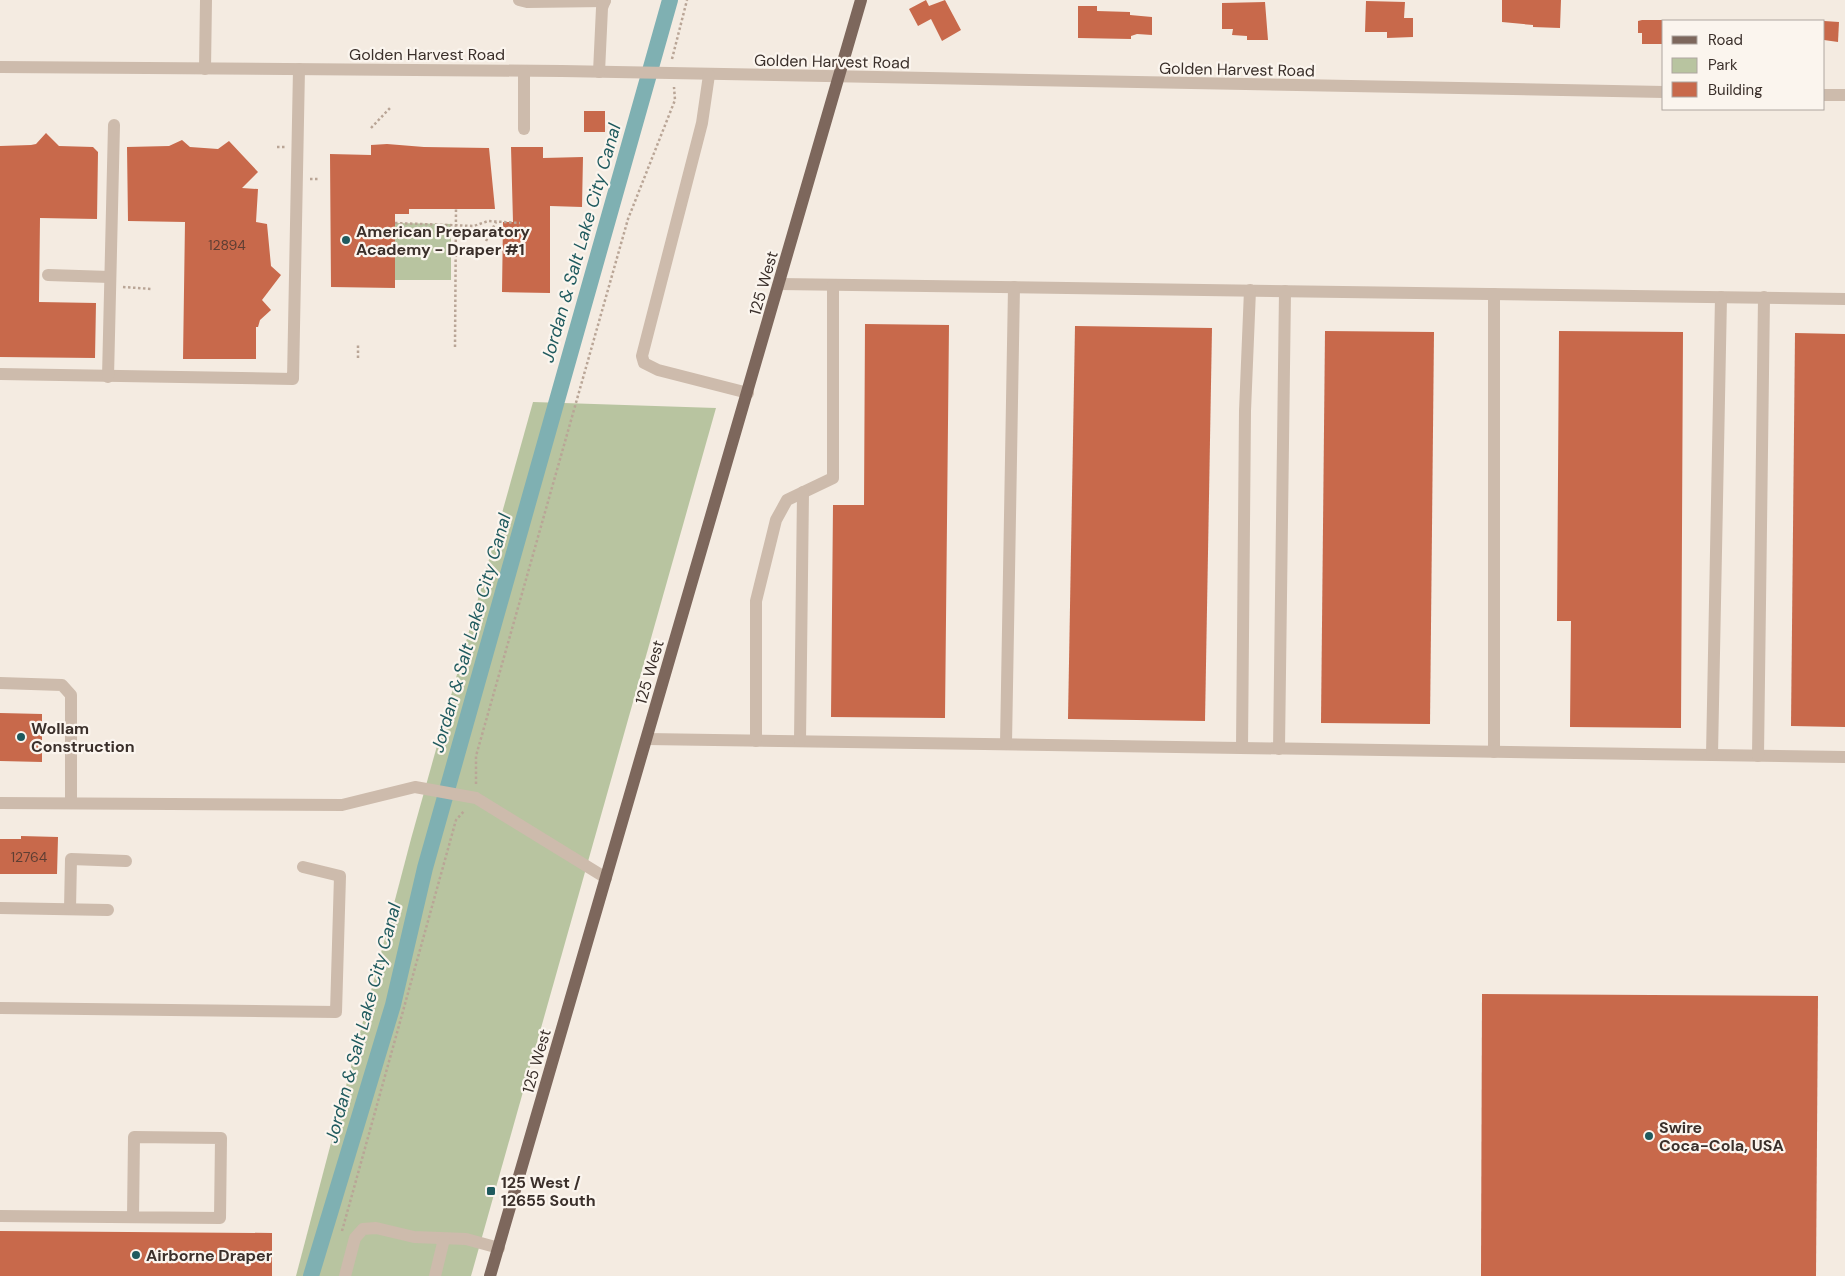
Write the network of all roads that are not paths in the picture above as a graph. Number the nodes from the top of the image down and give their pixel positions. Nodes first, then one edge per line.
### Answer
1 (206, 0) edge
2 (519, 0) edge
3 (605, 0) edge
4 (861, 0) edge
5 (0, 66) edge
6 (205, 69) junction
7 (299, 70) junction
8 (524, 71) junction
9 (599, 72) junction
10 (709, 75) junction
11 (840, 78) junction
12 (1662, 92) edge
13 (1825, 95) edge
14 (1845, 95) edge
15 (114, 125) dead end
16 (524, 129) dead end
17 (48, 275) dead end
18 (110, 282) junction
19 (779, 284) junction
20 (833, 285) junction
21 (1014, 287) junction
22 (1250, 290) junction
23 (1285, 291) junction
24 (1494, 294) junction
25 (1721, 297) junction
26 (1764, 297) junction
27 (1845, 298) edge
28 (0, 374) edge
29 (108, 377) junction
30 (748, 393) junction
31 (803, 492) junction
32 (0, 683) edge
33 (647, 739) junction
34 (756, 741) junction
35 (800, 741) junction
36 (1006, 744) junction
37 (1242, 748) junction
38 (1279, 749) junction
39 (1494, 752) junction
40 (1712, 755) junction
41 (1758, 756) junction
42 (1845, 757) edge
43 (0, 803) edge
44 (71, 803) junction
45 (126, 861) dead end
46 (303, 867) dead end
47 (606, 878) junction
48 (0, 908) edge
49 (70, 910) junction
50 (108, 910) dead end
51 (0, 1008) edge
52 (0, 1216) edge
53 (133, 1217) junction
54 (444, 1239) junction
55 (499, 1248) junction
56 (345, 1276) edge
57 (435, 1276) edge
58 (490, 1276) edge

1 - 6 street
2 - 3 street
3 - 9 street
4 - 11 main road, 125 West
5 - 6 street, Golden Harvest Road
6 - 7 street, Golden Harvest Road
7 - 8 street, Golden Harvest Road
7 - 29 street
8 - 9 street, Golden Harvest Road
8 - 16 street
9 - 10 street, Golden Harvest Road
10 - 11 street, Golden Harvest Road
10 - 30 street
11 - 12 street, Golden Harvest Road
11 - 19 main road, 125 West
13 - 14 street
15 - 18 street
17 - 18 street
18 - 29 street
19 - 20 street
19 - 30 main road, 125 West
20 - 21 street
20 - 31 street
21 - 22 street
21 - 36 street
22 - 23 street
22 - 37 street
23 - 24 street
23 - 38 street
24 - 25 street
24 - 39 street
25 - 26 street
25 - 40 street
26 - 27 street
26 - 41 street
28 - 29 street
30 - 33 main road, 125 West
31 - 34 street
31 - 35 street
32 - 44 street
33 - 34 street
33 - 47 main road, 125 West
34 - 35 street
35 - 36 street
36 - 37 street
37 - 38 street
38 - 39 street
39 - 40 street
40 - 41 street
41 - 42 street
43 - 44 street
44 - 47 street
45 - 49 street
46 - 51 street
47 - 55 main road, 125 West
48 - 49 street
49 - 50 street
52 - 53 street
53 - 53 street
54 - 55 street
54 - 56 street
54 - 57 street
55 - 58 main road, 125 West

